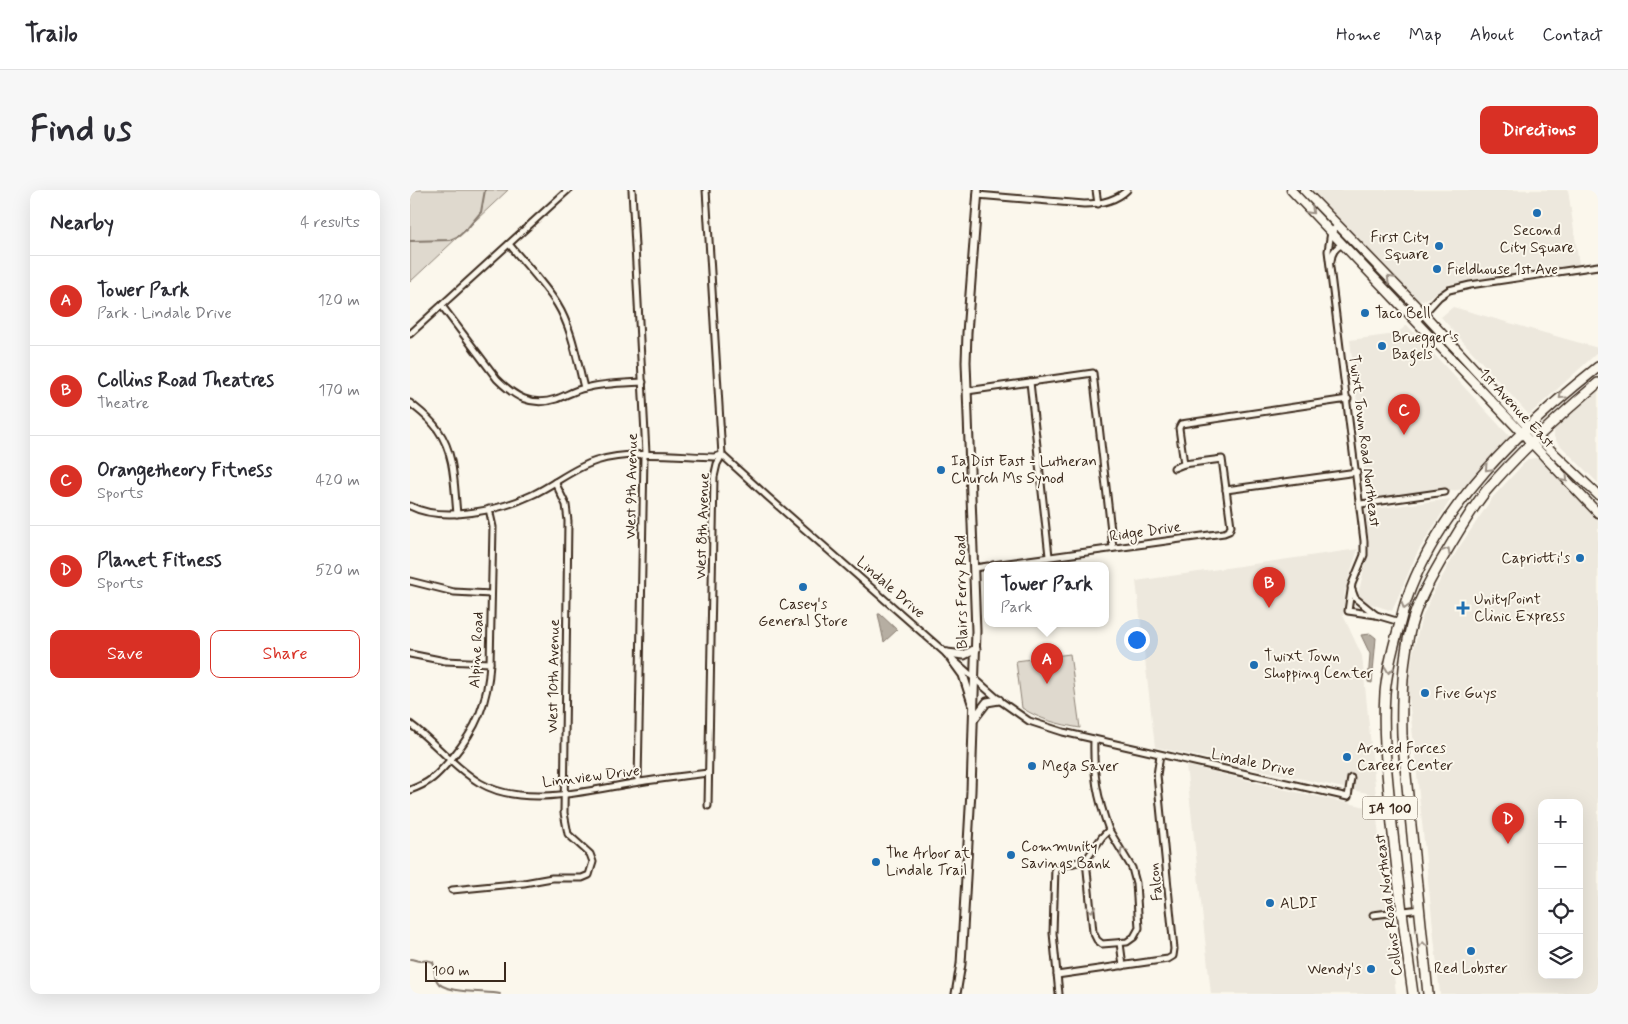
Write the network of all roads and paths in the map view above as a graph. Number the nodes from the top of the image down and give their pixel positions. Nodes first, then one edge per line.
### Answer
1 (568, 190) edge
2 (632, 190) edge
3 (706, 190) edge
4 (1096, 190) edge
5 (1127, 190) edge
6 (1291, 190) edge
7 (1304, 190) edge
8 (977, 193) edge
9 (1098, 204) junction
10 (1338, 225) junction
11 (1332, 232) junction
12 (508, 244) junction
13 (1343, 244) junction
14 (1598, 266) edge
15 (1330, 267) junction
16 (442, 306) junction
17 (1424, 314) junction
18 (1417, 321) junction
19 (410, 334) edge
20 (1598, 367) edge
21 (643, 382) junction
22 (1030, 382) junction
23 (1598, 383) edge
24 (584, 388) junction
25 (967, 391) junction
26 (1348, 399) junction
27 (410, 403) edge
28 (1525, 430) junction
29 (1535, 441) junction
30 (722, 455) junction
31 (644, 456) junction
32 (1184, 464) junction
33 (1174, 468) dead end
34 (1357, 472) junction
35 (555, 482) junction
36 (1226, 490) junction
37 (1445, 492) dead end
38 (1598, 495) edge
39 (1361, 504) junction
40 (410, 506) edge
41 (489, 509) junction
42 (457, 514) junction
43 (1598, 514) edge
44 (1113, 548) junction
45 (1050, 556) junction
46 (1012, 562) edge
47 (984, 567) edge
48 (975, 568) junction
49 (410, 581) edge
50 (1351, 587) junction
51 (491, 594) junction
52 (1376, 615) junction
53 (1400, 622) junction
54 (976, 648) junction
55 (947, 653) junction
56 (410, 654) edge
57 (490, 663) junction
58 (975, 677) junction
59 (999, 700) junction
60 (974, 710) junction
61 (973, 719) junction
62 (410, 724) edge
63 (1094, 739) junction
64 (1160, 755) junction
65 (450, 761) junction
66 (708, 773) junction
67 (1351, 778) dead end
68 (638, 782) junction
69 (410, 790) edge
70 (564, 794) junction
71 (708, 806) dead end
72 (1110, 830) junction
73 (1086, 860) junction
74 (452, 890) dead end
75 (1420, 909) junction
76 (1401, 911) junction
77 (1373, 916) dead end
78 (1120, 943) junction
79 (1123, 966) junction
80 (1057, 975) junction
81 (956, 994) edge
82 (1059, 994) edge
83 (1413, 994) edge
84 (1428, 994) edge

1 - 12 street
2 - 21 street, West 9th Avenue
3 - 30 street, West 8th Avenue
4 - 9 street
5 - 9 street
6 -> 11 main road, 1st Avenue East
7 - 10 main road, 1st Avenue East
8 - 9 street
8 - 25 main road, Blairs Ferry Road
10 - 11 street
17 -> 10 main road, 1st Avenue East
11 - 13 main road, 1st Avenue East
11 - 15 street, Twixt Town Road Northeast
12 - 16 street
12 - 24 street
13 - 15 street
13 - 18 main road, 1st Avenue East
14 - 17 street
15 - 26 street, Twixt Town Road Northeast
16 - 19 street
16 - 24 street
17 - 18 street
17 - 28 main road, 1st Avenue East
18 - 28 main road, 1st Avenue East
20 -> 28 highway, IA 100
21 - 24 street
21 - 31 street, West 9th Avenue
22 - 25 street
22 - 44 street
22 - 45 street
23 - 29 highway, IA 100
25 - 48 main road, Blairs Ferry Road
26 - 32 street
26 - 34 street, Twixt Town Road Northeast
27 - 42 street
28 - 29 main road, 1st Avenue East
28 -> 53 highway, Collins Road Northeast / IA 100
29 - 38 main road, 1st Avenue East
29 -> 43 main road, 1st Avenue East
75 -> 29 highway, Collins Road Northeast / IA 100
30 - 31 street
30 - 55 street, Lindale Drive
30 - 66 street, West 8th Avenue
31 - 35 street
31 - 68 street, West 9th Avenue
32 - 33 street
32 - 36 street, Ridge Drive
34 - 36 street
34 - 39 street, Twixt Town Road Northeast
35 - 41 street
35 - 70 street, West 10th Avenue
36 - 44 street, Ridge Drive
37 - 39 street
39 - 50 street, Twixt Town Road Northeast
40 - 42 street
41 - 42 street
41 - 51 street, Alpine Road
44 - 45 street, Ridge Drive
45 - 46 street, Ridge Drive
47 - 48 street
48 - 54 main road, Blairs Ferry Road
49 - 51 street
50 - 52 street, Twixt Town Road Northeast
50 - 52 street, Twixt Town Road Northeast
51 - 57 street, Alpine Road
52 - 53 street, Twixt Town Road Northeast
53 -> 76 highway, Collins Road Northeast / IA 100
54 - 55 main road
54 - 58 main road, Blairs Ferry Road
55 - 58 street, Lindale Drive
55 - 60 main road
56 - 57 street
57 - 65 street, Alpine Road
58 - 59 street, Lindale Drive
58 - 60 main road, Blairs Ferry Road
59 - 61 main road
59 - 63 street, Lindale Drive
60 - 61 main road, Blairs Ferry Road
61 - 81 main road, Blairs Ferry Road
62 - 65 street, Linnview Drive
63 - 64 street, Lindale Drive
63 - 72 street
64 - 67 street, Lindale Drive
64 - 79 street, Falcon
65 - 69 street, Alpine Road
65 - 70 street, Linnview Drive
66 - 68 street, Linnview Drive
66 - 71 street, West 8th Avenue
68 - 70 street, Linnview Drive
70 - 74 street, West 10th Avenue
72 - 73 street
78 -> 72 street
73 -> 78 street
73 - 80 street
75 - 76 street
84 -> 75 highway, Collins Road Northeast / IA 100
76 - 77 street
76 - 83 highway, Collins Road Northeast / IA 100
78 - 79 street
79 - 80 street
80 - 82 street

